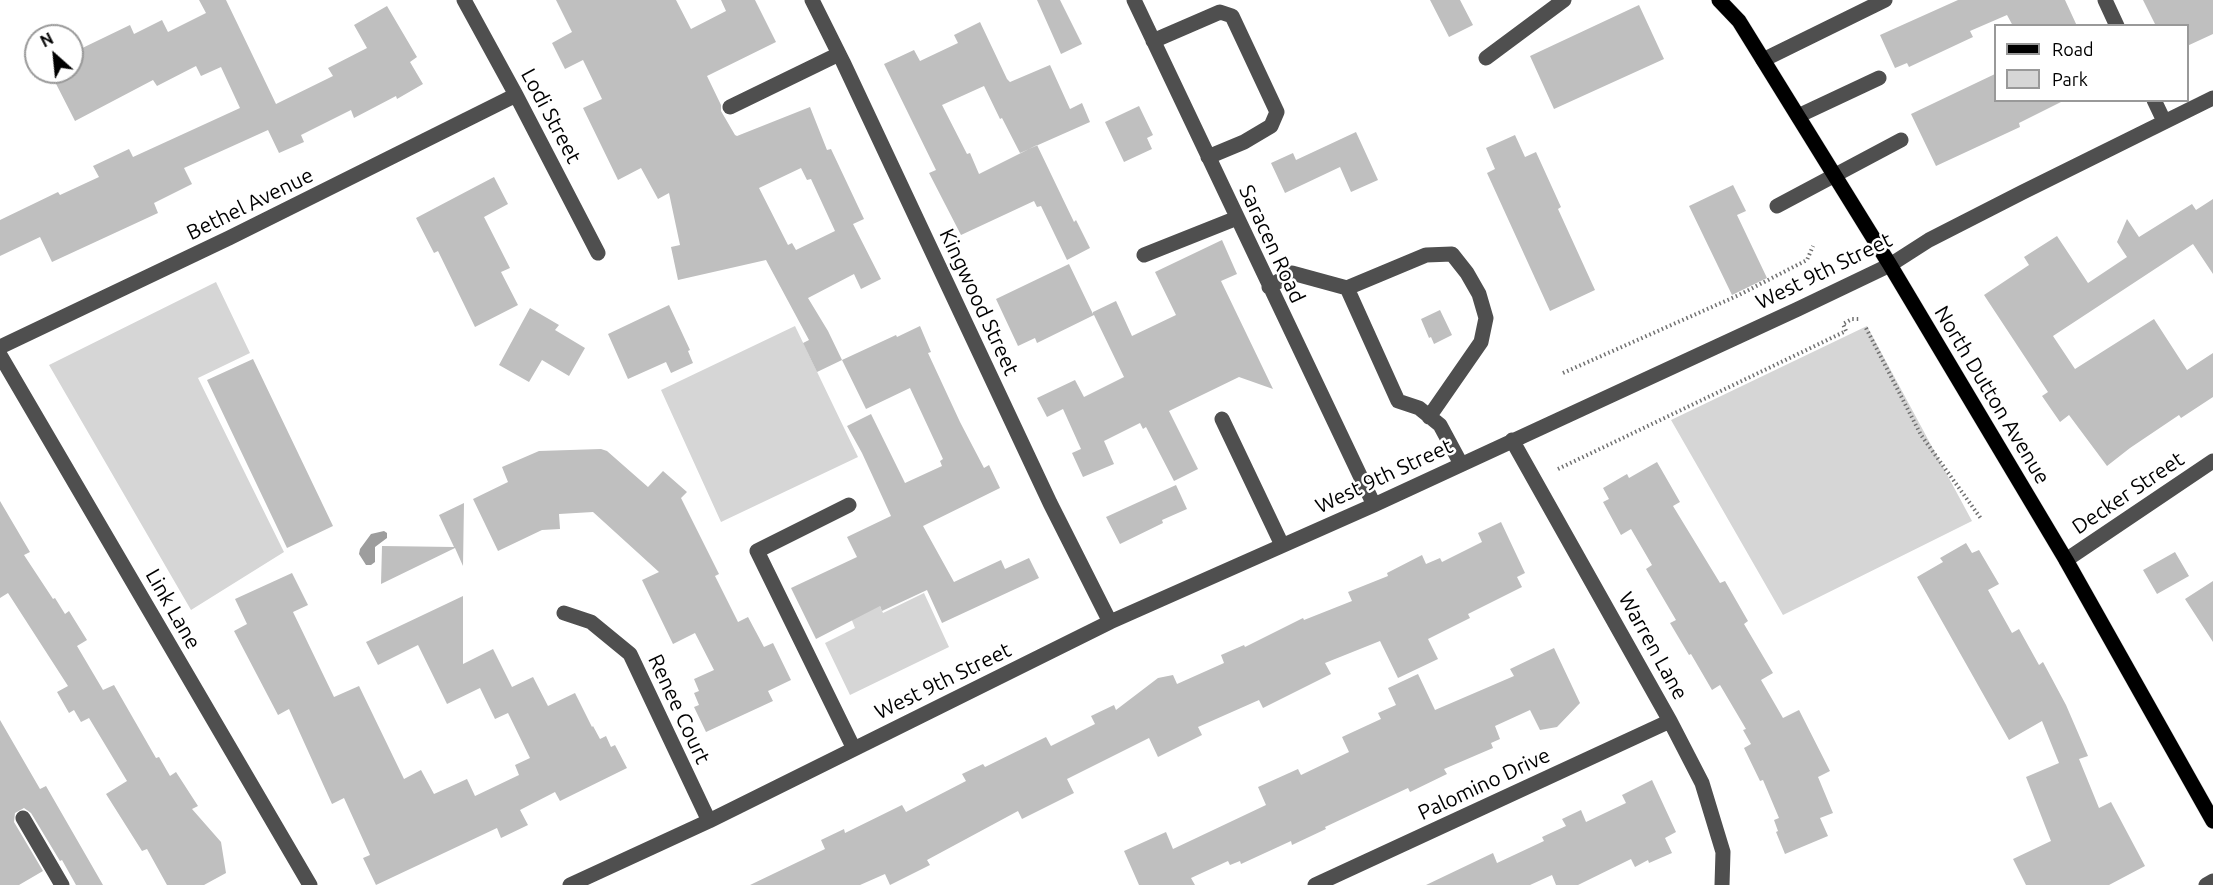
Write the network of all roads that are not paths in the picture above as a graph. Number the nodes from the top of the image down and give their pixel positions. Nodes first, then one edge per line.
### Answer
1 (464, 0) edge
2 (812, 0) edge
3 (1134, 0) edge
4 (1564, 0) edge
5 (1719, 0) edge
6 (1885, 0) edge
7 (2105, 0) edge
8 (2116, 24) edge
9 (1153, 41) junction
10 (839, 54) junction
11 (1486, 58) dead end
12 (1763, 60) junction
13 (1879, 78) dead end
14 (516, 95) junction
15 (2213, 98) edge
16 (2155, 102) edge
17 (730, 107) dead end
18 (1798, 116) junction
19 (2164, 121) junction
20 (1901, 140) dead end
21 (1208, 157) junction
22 (1835, 176) junction
23 (1777, 206) dead end
24 (1237, 218) junction
25 (598, 253) dead end
26 (1144, 255) dead end
27 (1890, 265) junction
28 (1269, 287) junction
29 (1347, 288) junction
30 (0, 347) edge
31 (0, 355) edge
32 (1429, 417) junction
33 (1222, 419) dead end
34 (1512, 440) junction
35 (2213, 461) edge
36 (1461, 464) junction
37 (849, 505) dead end
38 (1374, 505) junction
39 (1282, 545) junction
40 (2066, 560) junction
41 (564, 614) dead end
42 (1110, 622) junction
43 (1670, 721) junction
44 (854, 749) junction
45 (23, 818) dead end
46 (709, 821) junction
47 (2213, 821) edge
48 (1342, 879) edge
49 (2213, 881) edge
50 (62, 885) edge
51 (310, 885) edge
52 (570, 885) edge
53 (1315, 885) edge
54 (1722, 885) edge
55 (2206, 885) edge

1 - 14 street, Lodi Street
2 - 10 street, Kingwood Street
3 - 9 street, Saracen Road
4 - 11 street
5 - 12 main road, North Dutton Avenue
6 - 12 street
7 - 8 street
9 - 21 street, Saracen Road
9 - 21 street
10 - 17 street
10 - 42 street, Kingwood Street
12 - 18 main road, North Dutton Avenue
13 - 18 street
14 - 25 street, Lodi Street
14 - 30 street, Bethel Avenue
15 - 19 street, West 9th Street
16 - 19 street
18 - 22 main road, North Dutton Avenue
19 - 27 street, West 9th Street
20 - 22 street
21 - 24 street, Saracen Road
22 - 23 street
22 - 27 main road, North Dutton Avenue
24 - 26 street
24 - 28 street, Saracen Road
27 - 34 street, West 9th Street
27 - 40 main road, North Dutton Avenue
28 - 29 street
28 - 38 street, Saracen Road
29 - 32 street
29 - 32 street
31 - 51 street, Link Lane
32 - 36 street
33 - 39 street
34 - 36 street, West 9th Street
34 - 43 street, Warren Lane
35 - 40 street, Decker Street
36 - 38 street, West 9th Street
37 - 44 street
38 - 39 street, West 9th Street
39 - 42 street, West 9th Street
40 - 47 main road, North Dutton Avenue
41 - 46 street, Renee Court
42 - 44 street, West 9th Street
43 - 48 street, Palomino Drive
43 - 54 street, Warren Lane
44 - 46 street, West 9th Street
45 - 50 street
46 - 52 street, West 9th Street
48 - 53 street, Palomino Drive
49 - 55 street

